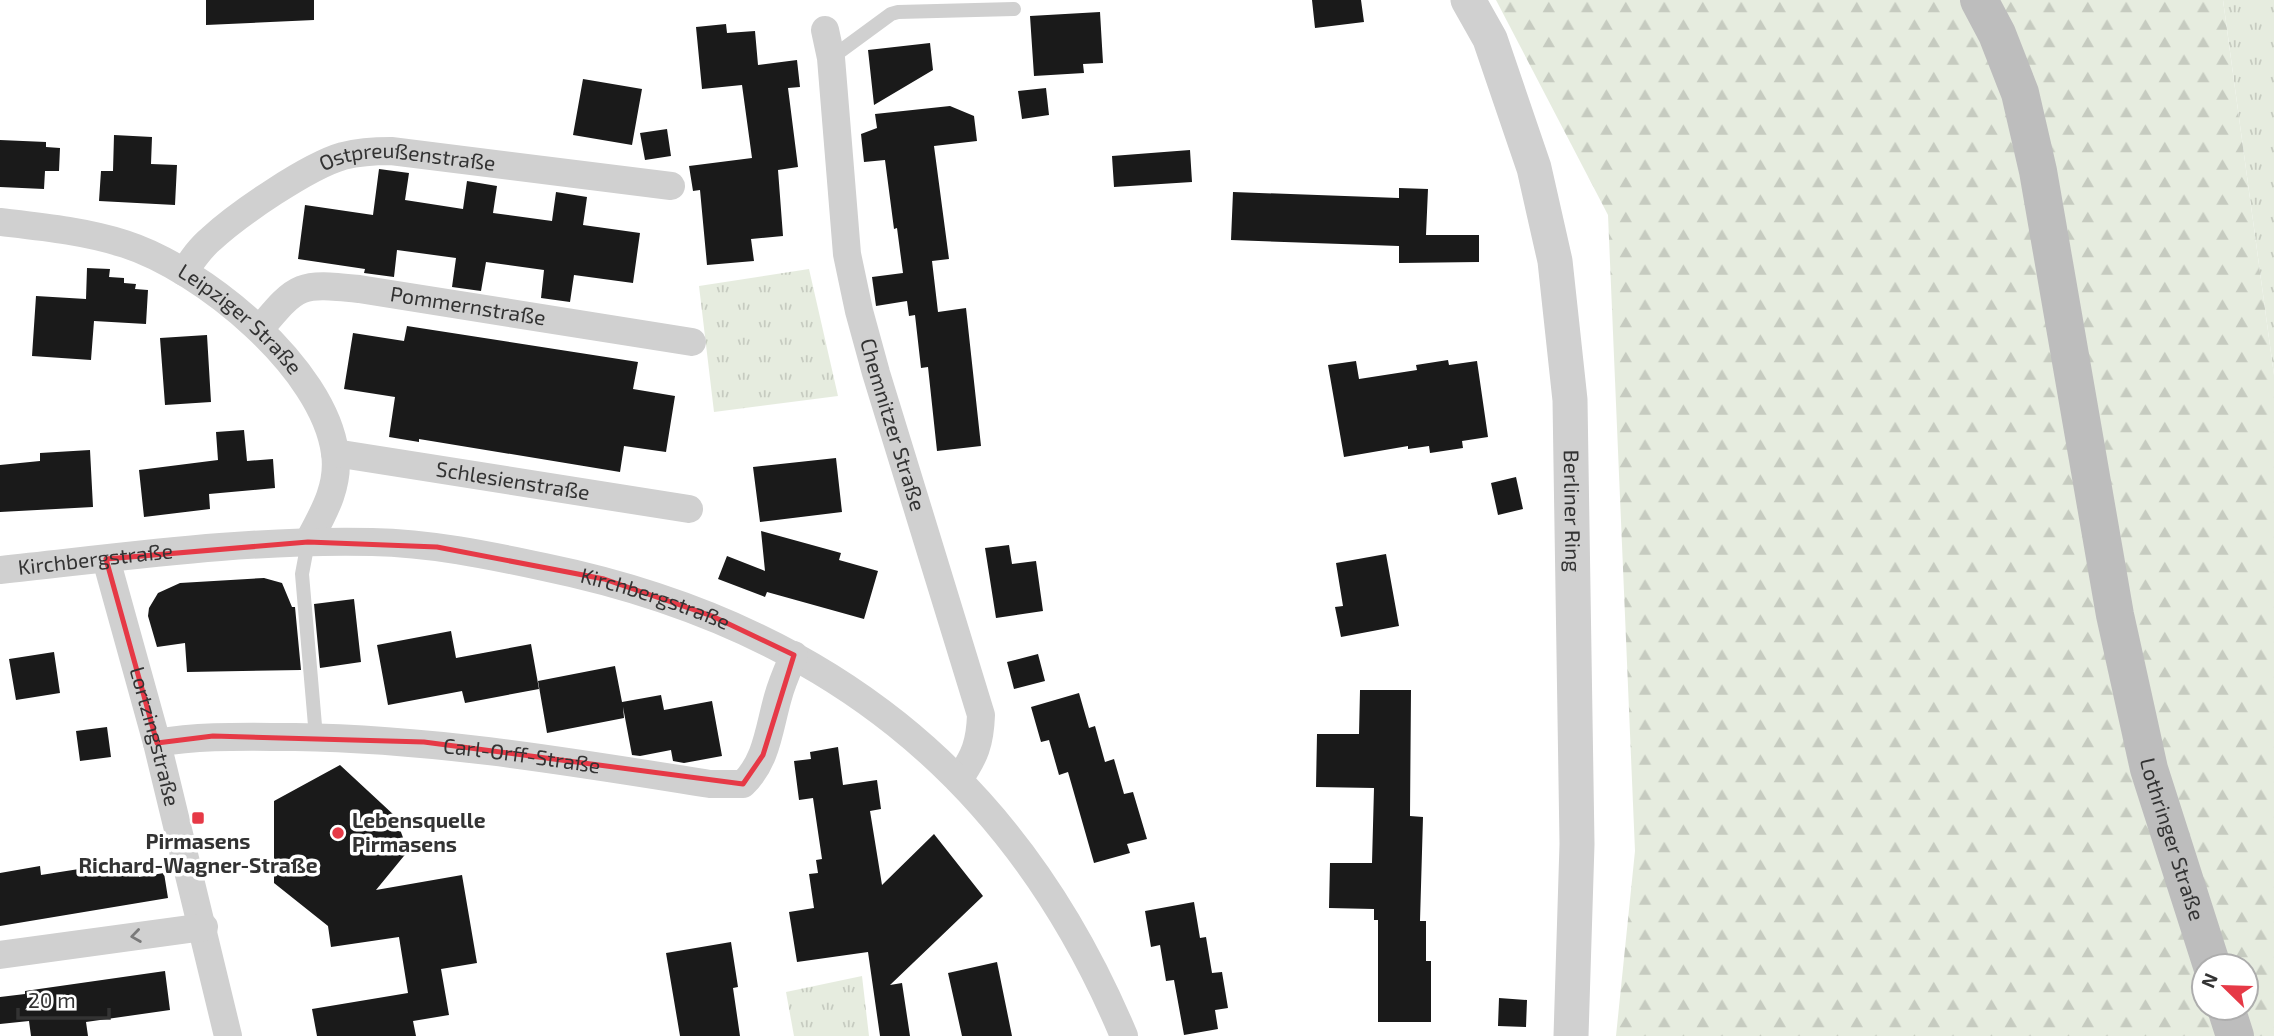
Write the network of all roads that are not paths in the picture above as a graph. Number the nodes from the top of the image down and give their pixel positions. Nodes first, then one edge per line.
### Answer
1 (1468, 0) edge
2 (1979, 0) edge
3 (1014, 9) dead end
4 (828, 44) joint
5 (671, 186) dead end
6 (0, 222) edge
7 (184, 272) junction
8 (260, 329) junction
9 (692, 342) dead end
10 (335, 453) junction
11 (689, 509) dead end
12 (308, 542) junction
13 (106, 559) junction
14 (0, 570) edge
15 (794, 655) junction
16 (316, 737) junction
17 (158, 743) junction
18 (960, 779) junction
19 (204, 927) junction
20 (2208, 952) edge
21 (0, 955) edge
22 (228, 1036) edge
23 (1124, 1036) edge
24 (1571, 1036) edge

1 - 24 street, Berliner Ring
2 - 20 main road, Lothringer Straße
3 - 4 lane, Chemnitzer Straße
4 - 18 street, Chemnitzer Straße
5 - 7 street, Ostpreußenstraße
6 - 7 street, Leipziger Straße
7 - 8 street, Leipziger Straße
8 - 9 street, Pommernstraße
8 - 10 street, Leipziger Straße
10 - 11 street, Schlesienstraße
10 - 12 street, Leipziger Straße
12 - 13 street, Kirchbergstraße
12 - 15 street, Kirchbergstraße
12 - 16 lane
13 - 14 street, Kirchbergstraße
13 - 17 street, Lortzingstraße
15 - 16 street, Carl-Orff-Straße
15 - 18 street, Kirchbergstraße
16 - 17 street, Carl-Orff-Straße
17 - 19 street, Lortzingstraße
18 - 23 street, Kirchbergstraße
19 -> 21 street
19 - 22 street, Lortzingstraße

